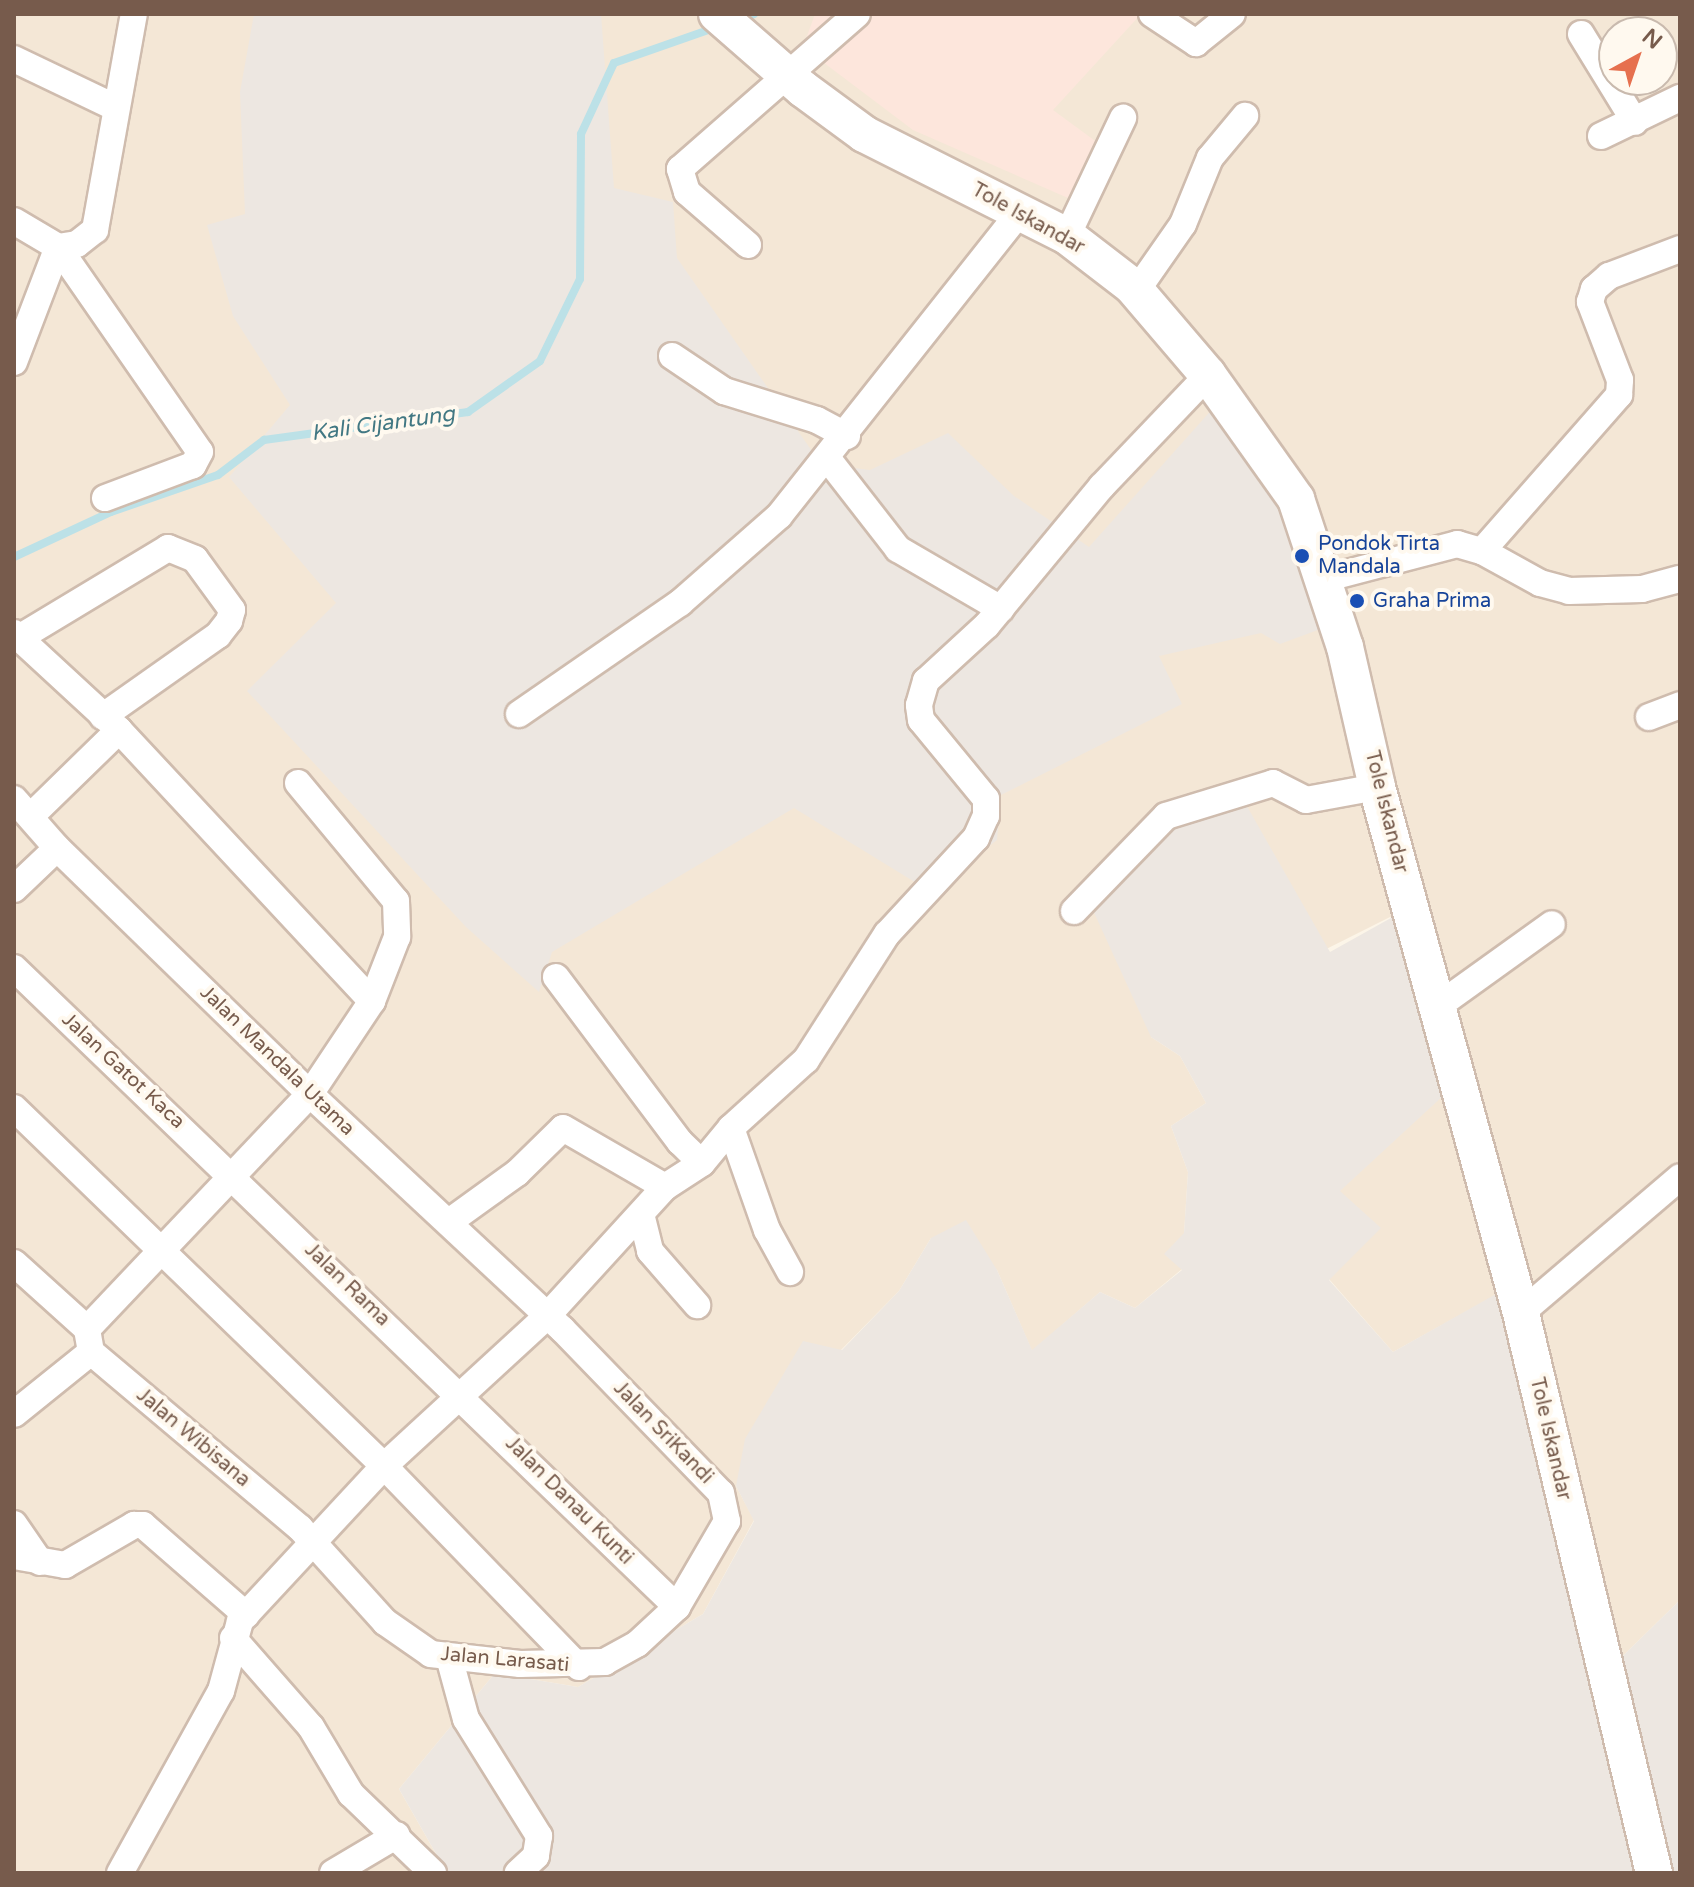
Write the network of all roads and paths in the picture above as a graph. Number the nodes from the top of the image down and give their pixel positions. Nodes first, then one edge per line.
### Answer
1 (134, 14) edge
2 (717, 14) edge
3 (857, 14) edge
4 (1152, 14) edge
5 (1232, 14) edge
6 (1581, 34) dead end
7 (14, 59) edge
8 (773, 64) junction
9 (1680, 98) edge
10 (114, 107) junction
11 (1245, 116) dead end
12 (1123, 118) dead end
13 (1635, 122) junction
14 (1601, 136) dead end
15 (1021, 211) junction
16 (14, 221) edge
17 (1067, 236) junction
18 (748, 245) dead end
19 (58, 247) junction
20 (1680, 249) edge
21 (1137, 290) junction
22 (672, 356) dead end
23 (14, 362) edge
24 (1208, 375) junction
25 (847, 436) junction
26 (828, 459) junction
27 (105, 498) dead end
28 (1482, 551) junction
29 (1324, 579) junction
30 (1680, 579) edge
31 (1001, 609) junction
32 (16, 636) edge
33 (1680, 705) edge
34 (519, 714) dead end
35 (1649, 717) dead end
36 (111, 723) junction
37 (298, 783) dead end
38 (1377, 787) junction
39 (22, 807) edge
40 (57, 848) junction
41 (14, 889) edge
42 (1074, 911) dead end
43 (1552, 924) dead end
44 (14, 968) edge
45 (556, 977) dead end
46 (372, 1001) junction
47 (1438, 1006) junction
48 (310, 1094) junction
49 (14, 1108) edge
50 (731, 1128) junction
51 (702, 1163) junction
52 (232, 1174) junction
53 (1680, 1177) edge
54 (665, 1187) junction
55 (641, 1214) junction
56 (449, 1222) junction
57 (158, 1250) junction
58 (14, 1263) edge
59 (790, 1272) dead end
60 (697, 1305) dead end
61 (1521, 1313) junction
62 (548, 1315) junction
63 (89, 1340) junction
64 (462, 1395) junction
65 (14, 1414) edge
66 (384, 1466) junction
67 (14, 1524) edge
68 (313, 1540) junction
69 (27, 1559) edge
70 (677, 1607) junction
71 (240, 1626) junction
72 (449, 1657) junction
73 (579, 1667) junction
74 (397, 1835) junction
75 (121, 1872) edge
76 (333, 1873) edge
77 (433, 1873) edge
78 (518, 1873) edge
79 (1654, 1873) edge

1 - 10 street
2 - 8 main road, Tole Iskandar
3 - 8 street
4 - 5 street
6 - 13 street
7 - 10 street
8 - 15 main road, Tole Iskandar
8 - 18 street
9 - 13 street
10 - 19 street
11 - 21 street
12 - 17 street
13 - 14 street
15 - 17 main road, Tole Iskandar
15 - 25 street
16 - 19 street
17 - 21 main road, Tole Iskandar
19 - 23 street
19 - 27 street
20 - 28 street
21 - 24 main road, Tole Iskandar
22 - 25 street
24 - 29 main road, Tole Iskandar
24 - 31 street
25 - 26 street
26 - 31 street
26 - 34 street
28 - 29 street
28 - 30 street
29 - 38 main road, Tole Iskandar
31 - 50 street
32 - 36 street
32 - 36 street
33 - 35 street
36 - 39 street
36 - 46 street
37 - 46 street
38 - 42 street
38 - 47 main road, Tole Iskandar
39 - 40 street, Jalan Mandala Utama
40 - 41 street
40 - 48 street, Jalan Mandala Utama
43 - 47 street
44 - 52 street, Jalan Gatot Kaca
45 - 51 street
46 - 48 street
47 - 61 main road, Tole Iskandar
48 - 52 street
48 - 56 street, Jalan Mandala Utama
49 - 57 street
50 - 51 street
50 - 59 street
51 - 54 street
52 - 57 street
52 - 64 street, Jalan Rama
53 - 61 street
54 - 55 street
54 - 56 street
55 - 60 street
55 - 62 street
56 - 62 street, Jalan Mandala Utama
57 - 63 street
57 - 66 street
58 - 63 street, Jalan Wibisana
61 - 79 main road, Tole Iskandar
62 - 64 street
62 - 70 street, Jalan SriKandi
63 - 65 street
63 - 68 street, Jalan Wibisana
64 - 66 street
64 - 70 street, Jalan Danau Kunti
66 - 68 street
66 - 73 street
67 - 69 street
68 - 71 street
68 - 72 street, Jalan Larasati
69 - 71 street
70 - 73 street, Jalan Larasati
71 - 74 street
71 - 75 street
72 - 73 street, Jalan Larasati
72 - 78 street
74 - 76 street
74 - 77 street

